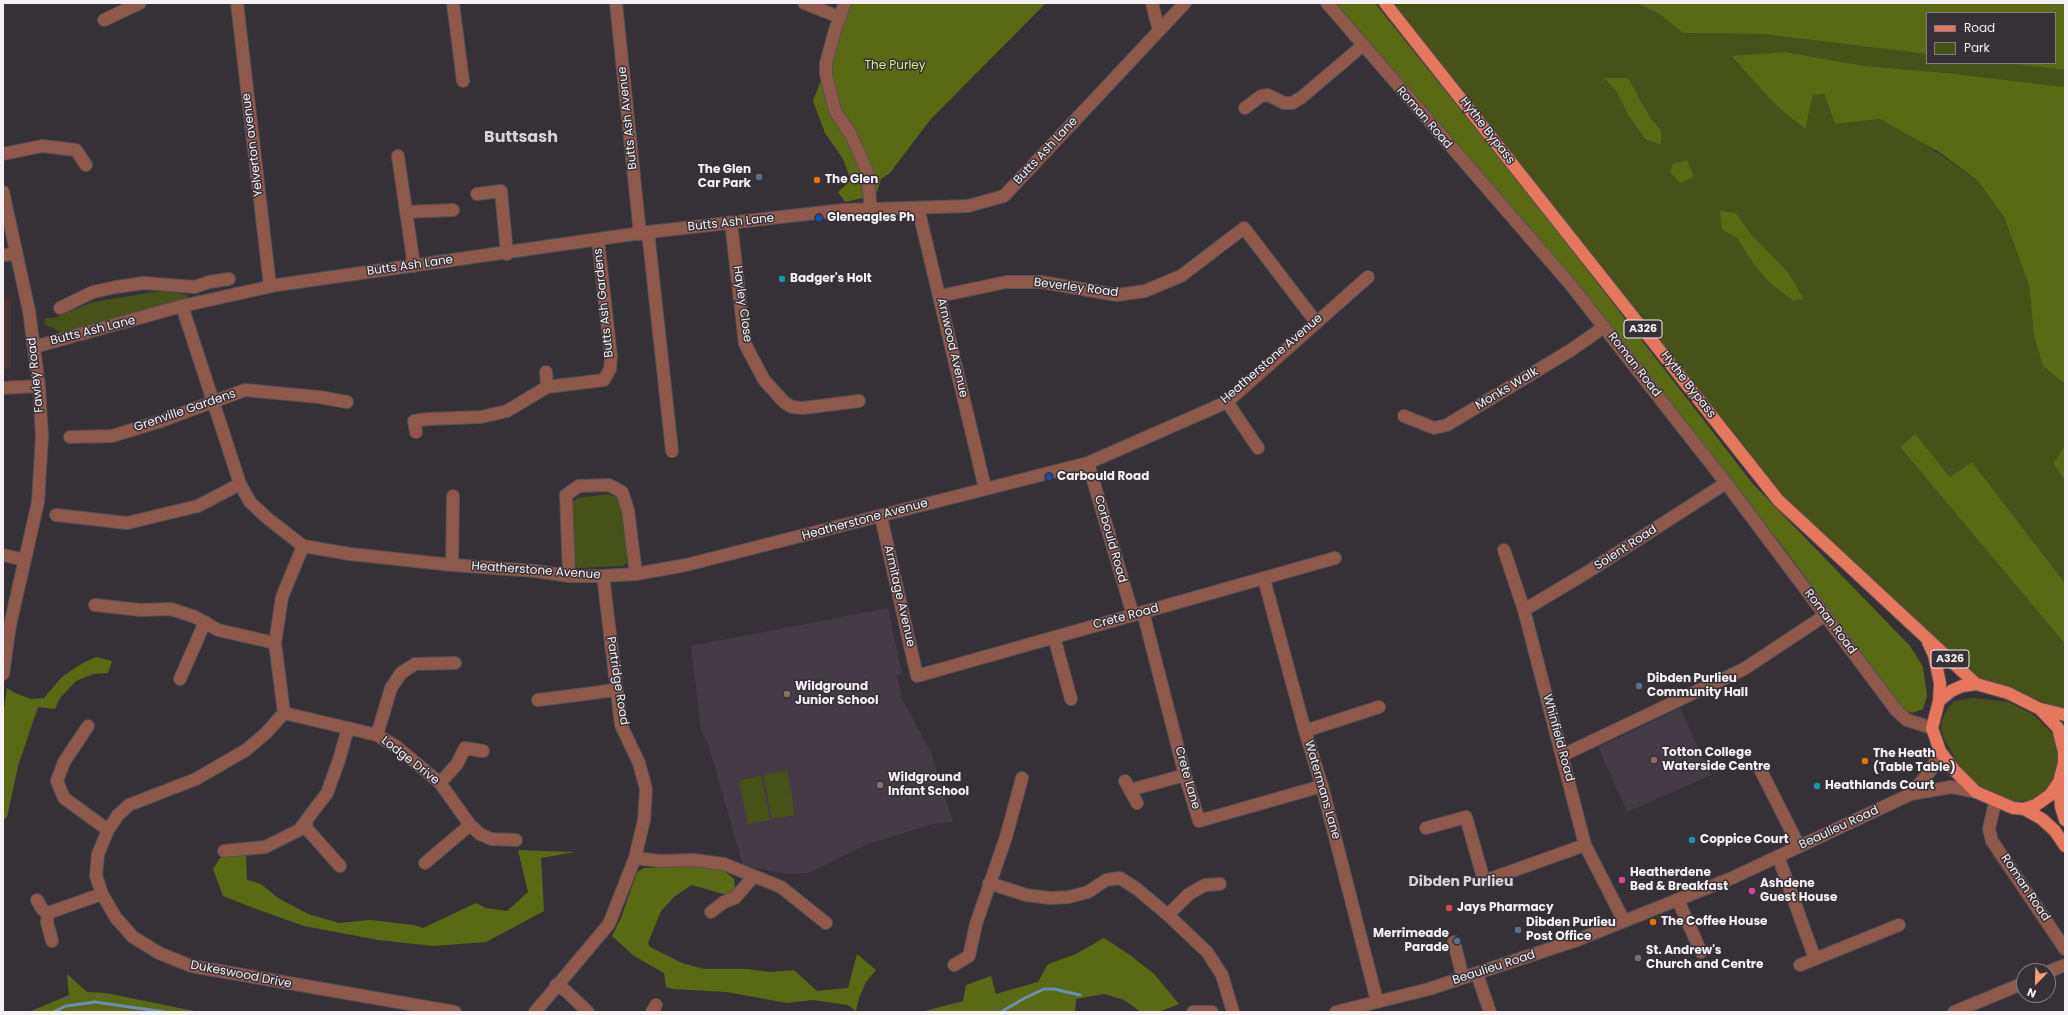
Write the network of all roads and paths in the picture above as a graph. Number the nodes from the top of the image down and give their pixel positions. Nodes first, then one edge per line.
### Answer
1 (140, 3) edge
2 (237, 3) edge
3 (453, 3) edge
4 (616, 3) edge
5 (804, 3) edge
6 (845, 3) edge
7 (1152, 3) edge
8 (1185, 3) edge
9 (1326, 3) edge
10 (1385, 3) edge
11 (840, 17) junction
12 (104, 20) dead end
13 (1159, 31) junction
14 (1362, 46) junction
15 (463, 81) dead end
16 (1245, 108) dead end
17 (3, 154) edge
18 (398, 156) dead end
19 (86, 165) dead end
20 (3, 192) edge
21 (477, 194) dead end
22 (918, 208) junction
23 (453, 210) dead end
24 (871, 211) junction
25 (406, 212) junction
26 (731, 223) junction
27 (644, 233) junction
28 (598, 240) junction
29 (16, 254) junction
30 (506, 254) junction
31 (3, 255) edge
32 (414, 266) junction
33 (1368, 278) dead end
34 (229, 279) dead end
35 (270, 286) junction
36 (195, 287) junction
37 (940, 296) junction
38 (198, 302) junction
39 (182, 306) junction
40 (60, 308) dead end
41 (1316, 322) junction
42 (1604, 327) junction
43 (34, 347) junction
44 (546, 372) dead end
45 (39, 386) junction
46 (547, 387) junction
47 (3, 388) edge
48 (213, 400) junction
49 (859, 401) dead end
50 (347, 402) dead end
51 (1227, 402) junction
52 (1404, 416) dead end
53 (416, 432) dead end
54 (70, 437) dead end
55 (1258, 448) dead end
56 (672, 451) dead end
57 (1088, 463) junction
58 (1726, 483) junction
59 (240, 484) junction
60 (985, 488) junction
61 (453, 496) dead end
62 (56, 515) dead end
63 (881, 517) junction
64 (303, 546) junction
65 (1504, 550) dead end
66 (3, 555) edge
67 (1335, 558) dead end
68 (25, 560) junction
69 (452, 565) junction
70 (636, 574) junction
71 (569, 576) junction
72 (603, 576) junction
73 (1264, 579) junction
74 (95, 605) dead end
75 (1524, 610) junction
76 (1138, 614) junction
77 (1824, 616) junction
78 (205, 622) junction
79 (1924, 634) junction
80 (1054, 637) junction
81 (275, 643) junction
82 (455, 663) dead end
83 (3, 674) edge
84 (917, 676) joint
85 (180, 679) dead end
86 (1976, 684) junction
87 (616, 690) junction
88 (1071, 699) dead end
89 (538, 700) dead end
90 (1939, 701) junction
91 (1379, 707) dead end
92 (2040, 709) junction
93 (284, 713) junction
94 (2065, 715) edge
95 (88, 726) dead end
96 (348, 728) junction
97 (1932, 728) junction
98 (1305, 731) junction
99 (377, 735) junction
100 (2064, 750) edge
101 (483, 751) dead end
102 (1940, 751) junction
103 (1563, 755) junction
104 (1761, 772) dead end
105 (1185, 775) junction
106 (1022, 778) dead end
107 (2059, 782) junction
108 (440, 783) junction
109 (1322, 786) junction
110 (1976, 792) junction
111 (1911, 794) junction
112 (1995, 802) junction
113 (1137, 803) dead end
114 (2024, 809) junction
115 (2065, 820) edge
116 (306, 821) junction
117 (470, 825) junction
118 (1426, 828) dead end
119 (108, 830) junction
120 (516, 840) dead end
121 (1585, 845) junction
122 (1799, 846) junction
123 (2065, 846) edge
124 (224, 851) dead end
125 (1778, 856) junction
126 (635, 858) junction
127 (425, 863) dead end
128 (340, 866) dead end
129 (753, 877) junction
130 (989, 883) junction
131 (1220, 884) dead end
132 (102, 894) junction
133 (37, 900) dead end
134 (1678, 900) junction
135 (711, 912) dead end
136 (48, 913) junction
137 (1168, 915) junction
138 (1624, 921) junction
139 (826, 923) dead end
140 (1899, 925) dead end
141 (52, 941) dead end
142 (1454, 942) dead end
143 (2065, 949) edge
144 (1701, 952) dead end
145 (1815, 959) junction
146 (954, 965) dead end
147 (1800, 965) dead end
148 (1477, 974) junction
149 (1463, 978) junction
150 (556, 985) junction
151 (2016, 986) edge
152 (1377, 1001) junction
153 (1349, 1011) edge
154 (455, 1012) edge
155 (535, 1012) edge
156 (588, 1012) edge
157 (1193, 1012) edge
158 (1212, 1012) edge
159 (1233, 1012) edge
160 (1336, 1012) edge
161 (1490, 1012) edge
162 (1954, 1012) edge

1 - 12 street
2 - 35 street, Yelverton avenue
3 - 15 street
4 - 27 street, Butts Ash Avenue
5 - 11 street
6 - 11 street
7 - 13 street
8 - 13 street, Butts Ash Lane
9 - 14 street, Roman Road
10 - 79 main road, Hythe Bypass / A326
11 - 24 street
13 - 22 street, Butts Ash Lane
14 - 16 street
14 - 42 street, Roman Road
17 - 19 street
18 - 25 street
20 - 29 street, Fawley Road
21 - 30 street
22 - 24 street, Butts Ash Lane
22 - 37 street, Arnwood Avenue
23 - 25 street
24 - 26 street, Butts Ash Lane
25 - 32 street
26 - 27 street, Butts Ash Lane
26 - 49 street, Hayley Close
27 - 28 street, Butts Ash Lane
27 - 56 street, Butts Ash Avenue
28 - 30 street, Butts Ash Lane
28 - 46 street, Butts Ash Gardens
29 - 31 street
29 - 43 street, Fawley Road
30 - 32 street, Butts Ash Lane
32 - 35 street, Butts Ash Lane
33 - 41 street, Heatherstone Avenue
34 - 36 street
35 - 38 street, Butts Ash Lane
36 - 38 street
36 - 40 street
37 - 41 street, Beverley Road
37 - 60 street, Arnwood Avenue
38 - 39 street, Butts Ash Lane
39 - 43 street, Butts Ash Lane
39 - 48 street
41 - 51 street, Heatherstone Avenue
42 - 52 street, Monks Walk
42 - 58 street, Roman Road
43 - 45 street, Fawley Road
44 - 46 street
45 - 47 street
45 - 68 street, Fawley Road
46 - 53 street, Butts Ash Gardens
48 - 50 street, Grenville Gardens
48 - 54 street, Grenville Gardens
48 - 59 street
51 - 55 street
51 - 57 street, Heatherstone Avenue
57 - 60 street, Heatherstone Avenue
57 - 76 street, Corbould Road
58 - 75 street, Solent Road
58 - 77 street, Roman Road
59 - 62 street
59 - 64 street
60 - 63 street, Heatherstone Avenue
61 - 69 street
63 - 70 street, Heatherstone Avenue
63 - 84 street, Armitage Avenue
64 - 69 street, Heatherstone Avenue
64 - 81 street
65 - 75 street, Whinfield Road
66 - 68 street
67 - 73 street, Crete Road
68 - 83 street, Fawley Road
69 - 71 street, Heatherstone Avenue
70 - 71 street
70 - 72 street, Heatherstone Avenue
71 - 72 street, Heatherstone Avenue
72 - 87 street, Partridge Road
73 - 76 street, Crete Road
73 - 98 street, Watermans Lane
74 - 78 street
75 - 103 street, Whinfield Road
76 - 80 street, Crete Road
76 - 105 street, Crete Lane
77 - 97 street, Roman Road
77 - 103 street
78 - 81 street
78 - 85 street
79 - 86 main road, Hythe Bypass / A326
79 - 90 main road, Hythe Bypass / A326
80 - 84 street, Crete Road
80 - 88 street
81 - 93 street
82 - 99 street
86 - 90 main road
86 - 92 main road
87 - 89 street
87 - 126 street, Partridge Road
90 - 97 main road
91 - 98 street
92 - 94 main road
92 - 100 main road
93 - 96 street, Lodge Drive
93 - 119 street, Dukeswood Drive
95 - 119 street
96 - 99 street, Lodge Drive
96 - 116 street
97 - 102 main road
98 - 109 street, Watermans Lane
99 - 108 street, Lodge Drive
100 - 107 main road
101 - 108 street
102 - 110 main road
102 - 111 street, Beaulieu Road
103 - 121 street, Whinfield Road
104 - 122 street
105 - 109 street, Crete Lane
105 - 113 street
106 - 130 street
107 - 114 main road
107 - 115 main road
108 - 117 street, Lodge Drive
109 - 152 street, Watermans Lane
110 - 111 street, Beaulieu Road
110 - 112 main road
111 - 122 street, Beaulieu Road
112 - 114 main road
112 - 143 street, Roman Road
114 - 123 main road
116 - 124 street
116 - 128 street
117 - 120 street, Lodge Drive
117 - 127 street
118 - 121 street
119 - 132 street, Dukeswood Drive
121 - 138 street, Whinfield Road
122 - 125 street, Beaulieu Road
125 - 134 street, Beaulieu Road
125 - 145 street
126 - 129 street
126 - 150 street, Partridge Road
129 - 135 street
129 - 139 street
130 - 137 street
130 - 146 street
131 - 137 street
132 - 136 street
132 - 154 street, Dukeswood Drive
133 - 136 street
134 - 138 street, Beaulieu Road
134 - 144 street
136 - 141 street
137 - 159 street
138 - 148 street, Beaulieu Road
140 - 145 street
142 - 149 street
145 - 147 street
148 - 149 street, Beaulieu Road
148 - 161 street
149 - 152 street, Beaulieu Road
150 - 155 street, Partridge Road
150 - 156 street
151 - 162 street
152 - 153 street, Beaulieu Road
153 - 160 street, Beaulieu Road
157 - 158 street

